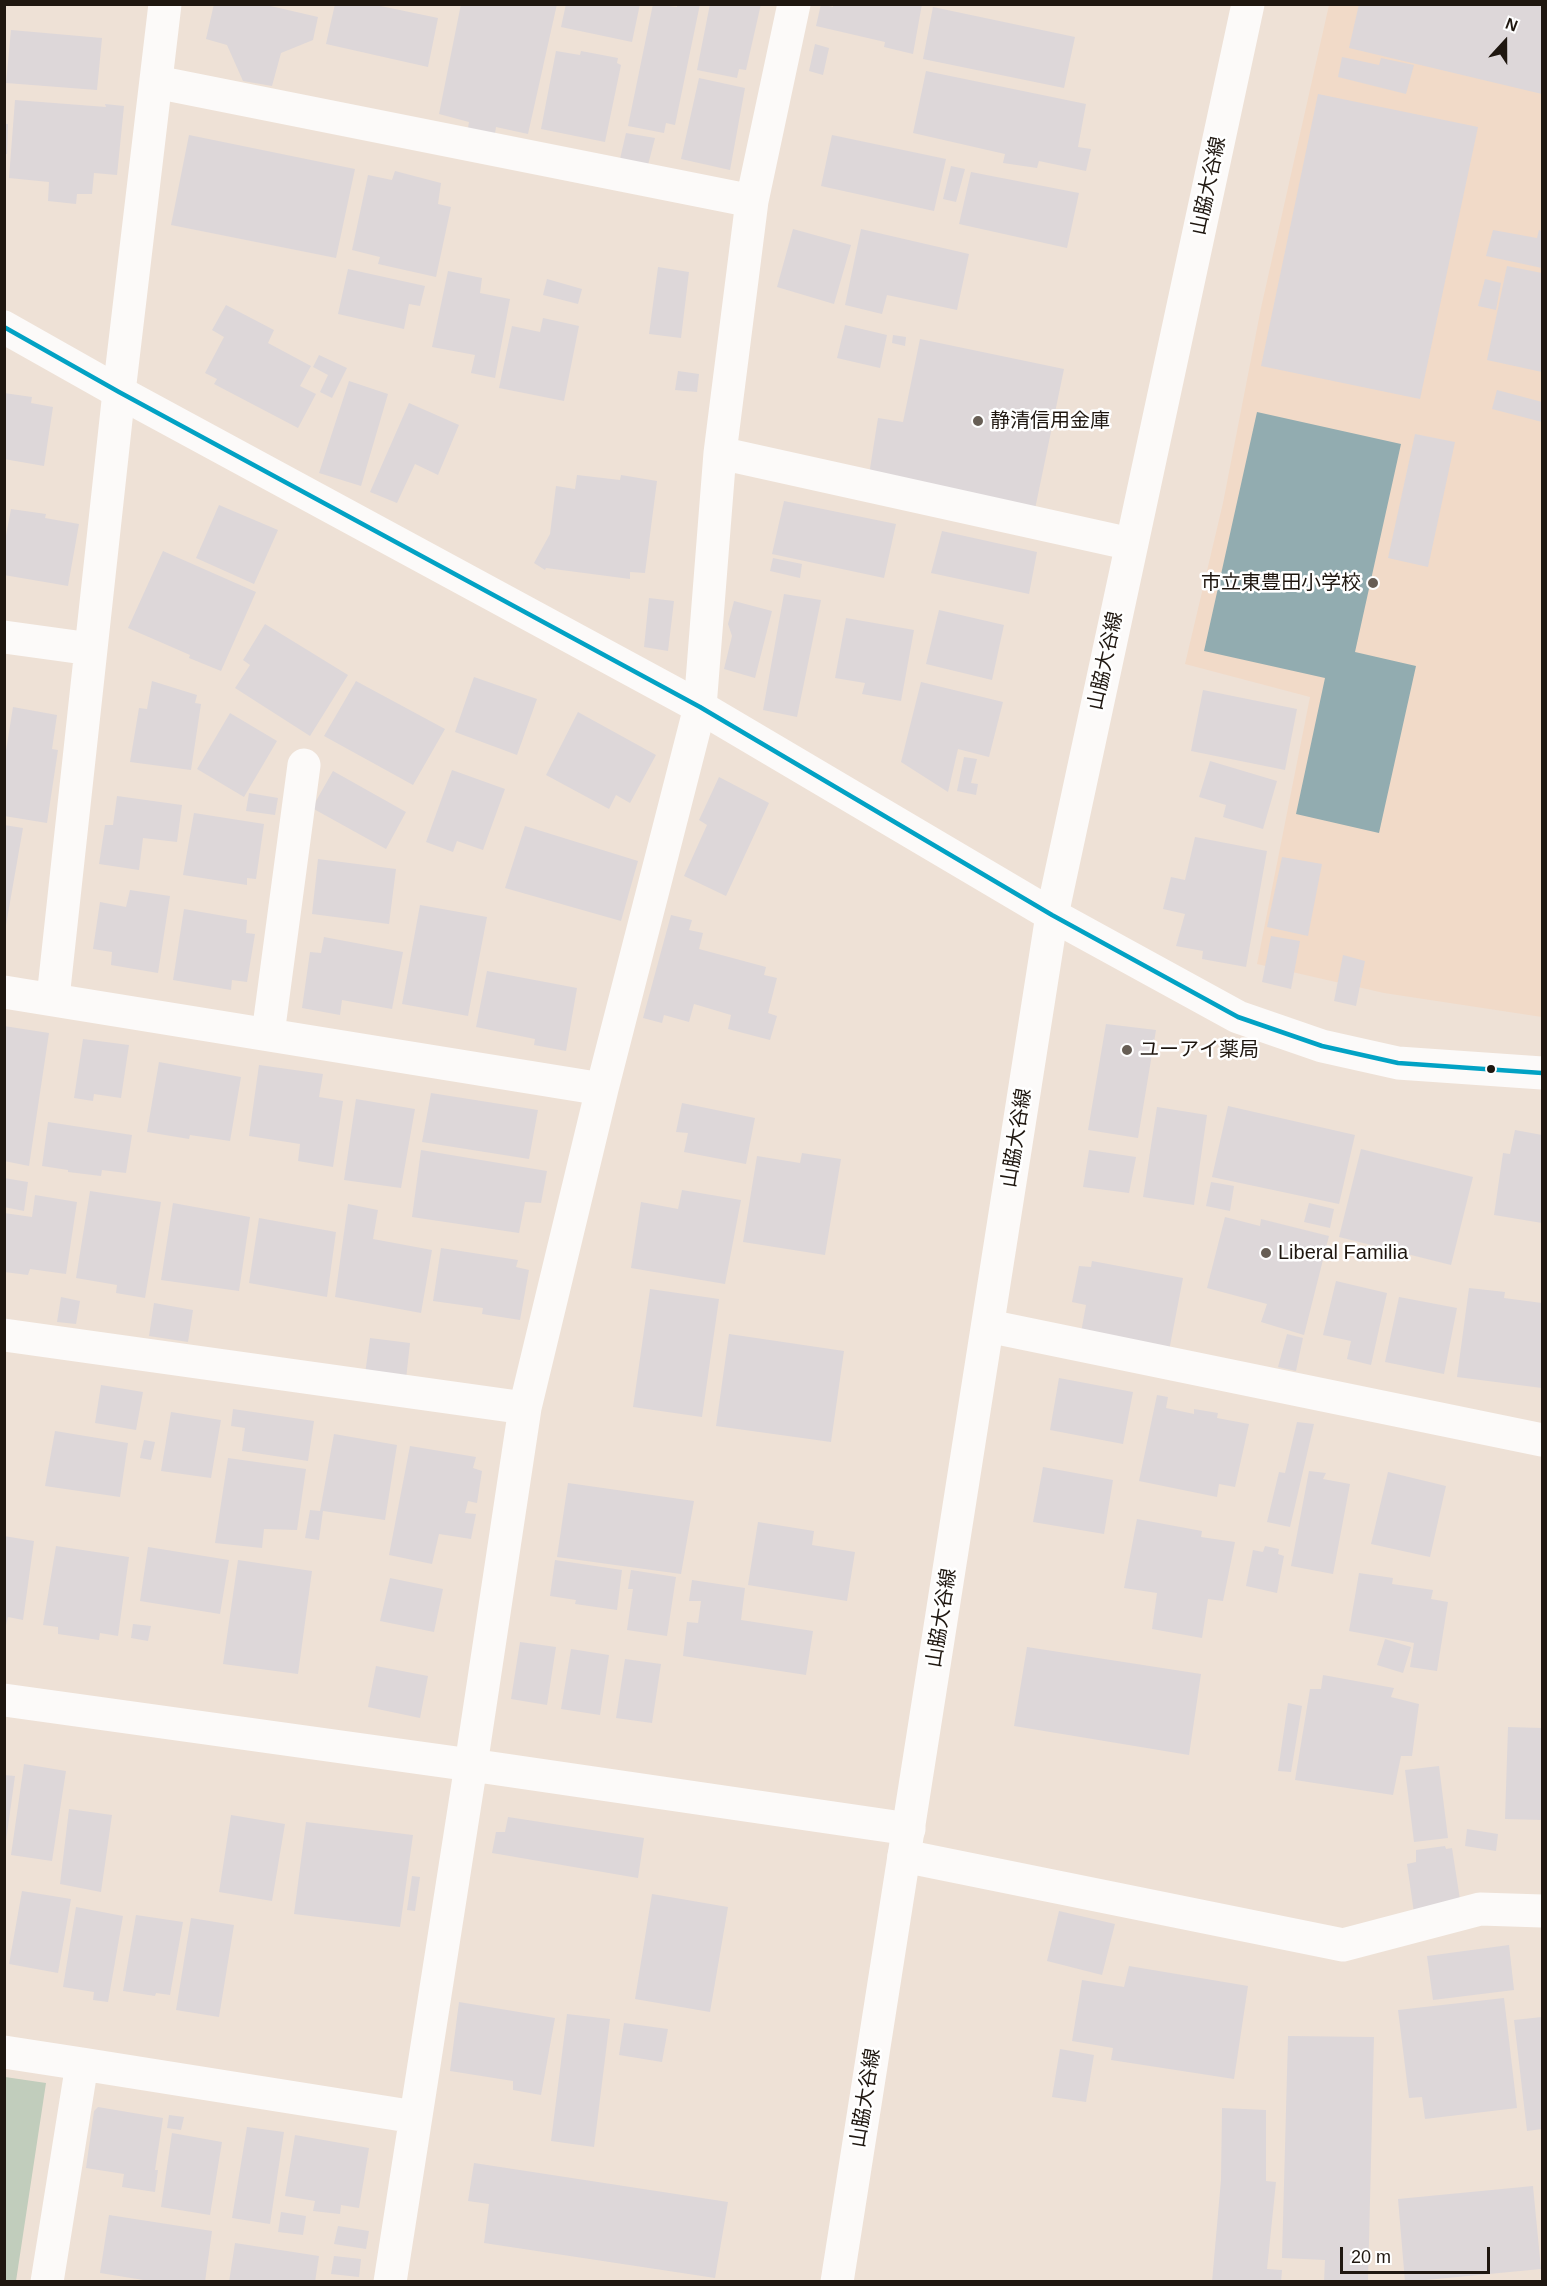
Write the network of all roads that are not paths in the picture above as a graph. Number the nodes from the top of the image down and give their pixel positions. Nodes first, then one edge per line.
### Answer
1 (165, 4) edge
2 (794, 4) edge
3 (1248, 4) edge
4 (156, 81) junction
5 (752, 201) junction
6 (4, 327) edge
7 (119, 392) junction
8 (720, 453) junction
9 (1131, 544) junction
10 (4, 637) edge
11 (91, 649) junction
12 (700, 707) junction
13 (304, 765) dead end
14 (1052, 915) junction
15 (4, 992) edge
16 (53, 998) junction
17 (268, 1034) junction
18 (1542, 1073) edge
19 (602, 1089) junction
20 (988, 1326) junction
21 (4, 1335) edge
22 (525, 1408) junction
23 (1542, 1440) edge
24 (4, 1700) edge
25 (471, 1765) junction
26 (906, 1843) junction
27 (1542, 1911) edge
28 (4, 2052) edge
29 (82, 2064) junction
30 (415, 2117) junction
31 (47, 2282) edge
32 (390, 2282) edge
33 (837, 2282) edge

1 - 4 street
2 - 5 street
3 - 9 street, 山脇大谷線
4 - 5 street
4 - 7 street
5 - 8 street
6 - 7 street
7 - 11 street
7 - 12 street
8 - 9 street
8 - 12 street
9 - 14 street, 山脇大谷線
10 - 11 street
11 - 16 street
12 - 14 street
12 - 19 street
13 - 17 street
14 - 18 street
14 - 20 street, 山脇大谷線
15 - 16 street
16 - 17 street
17 - 19 street
19 - 22 street
20 - 23 street
20 - 26 street, 山脇大谷線
21 - 22 street
22 - 25 street
24 - 25 street
25 - 26 street
25 - 30 street
26 - 27 street
26 - 33 street, 山脇大谷線
28 - 29 street
29 - 30 street
29 - 31 street
30 - 32 street

